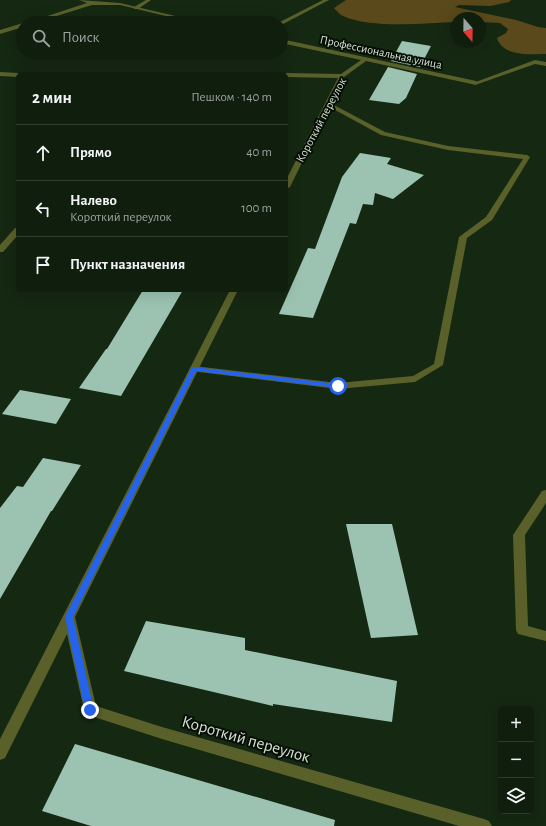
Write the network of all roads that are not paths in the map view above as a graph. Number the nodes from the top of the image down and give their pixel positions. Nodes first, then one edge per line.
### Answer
1 (81, 0) edge
2 (150, 0) edge
3 (327, 0) edge
4 (92, 3) junction
5 (136, 8) junction
6 (51, 16) edge
7 (171, 16) edge
8 (288, 20) edge
9 (16, 27) edge
10 (0, 32) edge
11 (288, 43) edge
12 (364, 60) junction
13 (546, 64) edge
14 (0, 74) edge
15 (8, 75) junction
16 (16, 75) edge
17 (288, 75) edge
18 (342, 76) junction
19 (0, 82) edge
20 (328, 104) junction
21 (288, 183) edge
22 (16, 232) edge
23 (0, 250) edge
24 (233, 292) edge
25 (194, 369) junction
26 (546, 494) edge
27 (69, 617) junction
28 (546, 636) edge
29 (0, 753) edge
30 (484, 826) edge

1 - 4 street
2 - 5 street
3 - 8 street
4 - 5 street
4 - 6 street
5 - 7 street
9 - 10 street
11 - 12 street, Профессиональная улица
12 - 13 street, Профессиональная улица
12 - 18 street, Короткий переулок
14 - 15 street
15 - 16 street
15 - 19 street
17 - 18 street
18 - 20 street, Короткий переулок
20 - 21 street, Короткий переулок
20 - 25 street
22 - 23 street
24 - 25 street
25 - 27 street
26 - 28 street
27 - 29 street
27 - 30 street, Короткий переулок

